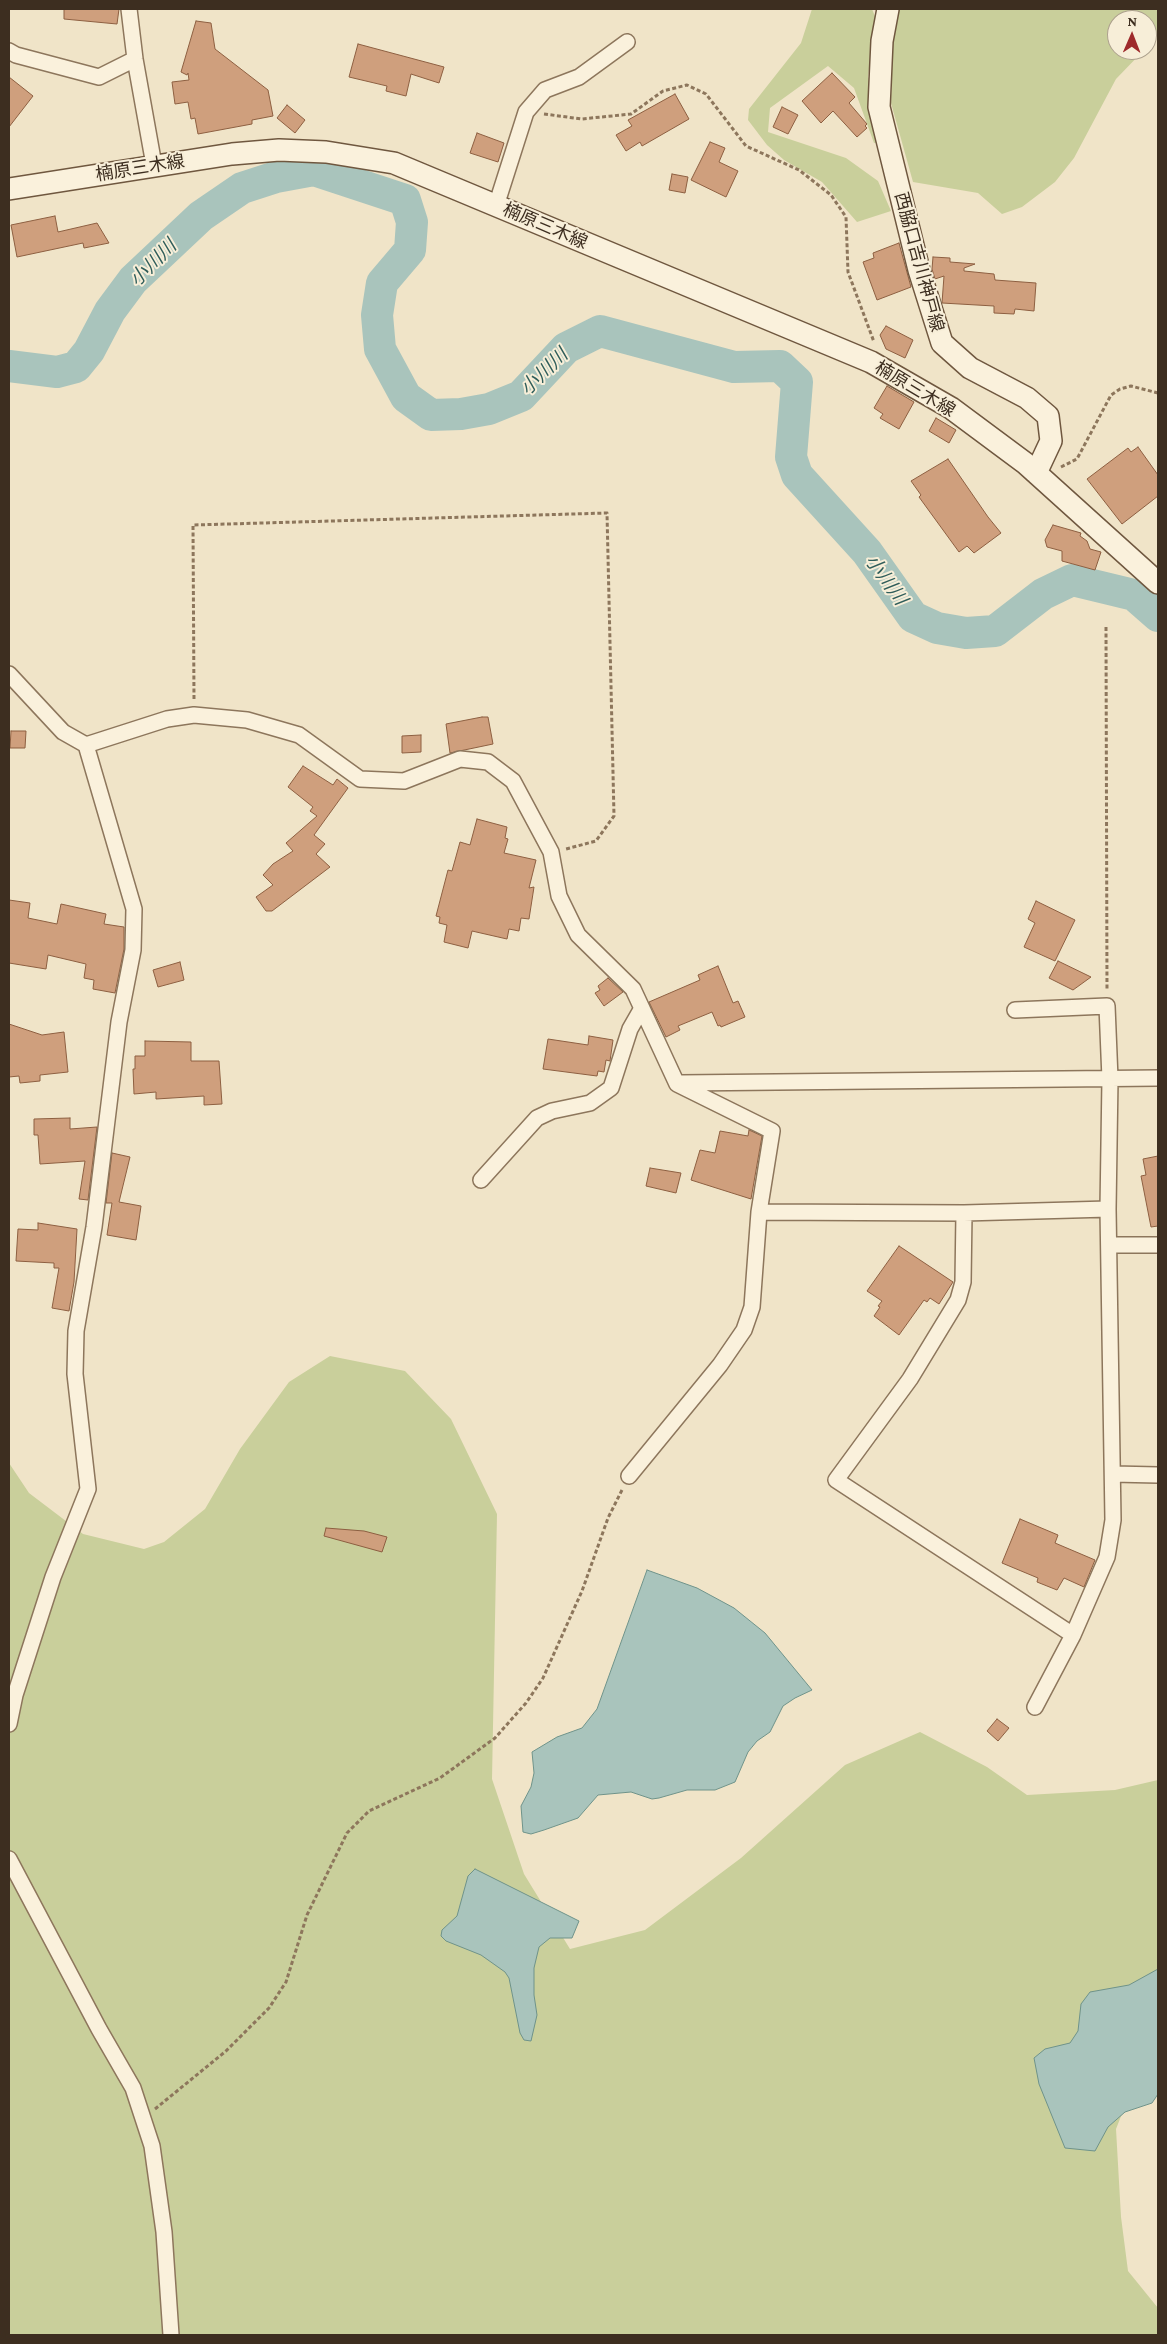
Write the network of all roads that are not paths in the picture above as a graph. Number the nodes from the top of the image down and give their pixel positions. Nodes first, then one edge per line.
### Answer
1 (129, 9) edge
2 (888, 9) edge
3 (627, 42) dead end
4 (9, 51) edge
5 (135, 59) junction
6 (154, 165) junction
7 (9, 189) edge
8 (496, 206) junction
9 (1036, 473) junction
10 (1158, 583) edge
11 (9, 674) edge
12 (86, 745) junction
13 (642, 1008) junction
14 (1015, 1010) dead end
15 (1158, 1078) edge
16 (1110, 1079) junction
17 (677, 1084) junction
18 (481, 1180) dead end
19 (1108, 1209) junction
20 (759, 1212) junction
21 (964, 1213) junction
22 (1109, 1245) junction
23 (1158, 1245) edge
24 (1113, 1474) junction
25 (1158, 1475) edge
26 (629, 1476) road end
27 (1073, 1635) junction
28 (1035, 1707) dead end
29 (9, 1724) edge
30 (9, 1859) edge
31 (172, 2335) edge

1 - 5 street
2 - 9 main road, 西脇口吉川神戸線
3 - 8 street
4 - 5 street
5 - 6 street
6 - 7 main road, 楠原三木線
6 - 8 main road, 楠原三木線
8 - 9 main road, 楠原三木線
9 - 10 main road
11 - 12 street
12 - 13 street
12 - 29 street
13 - 17 street
13 - 18 street
14 - 16 street
15 - 16 street
16 - 17 street
16 - 19 street
17 - 20 street
19 - 21 street
19 - 22 street
20 - 21 street
20 - 26 street
21 - 27 street
22 - 23 street
22 - 24 street
24 - 25 street
24 - 27 street
27 - 28 street
30 - 31 street

